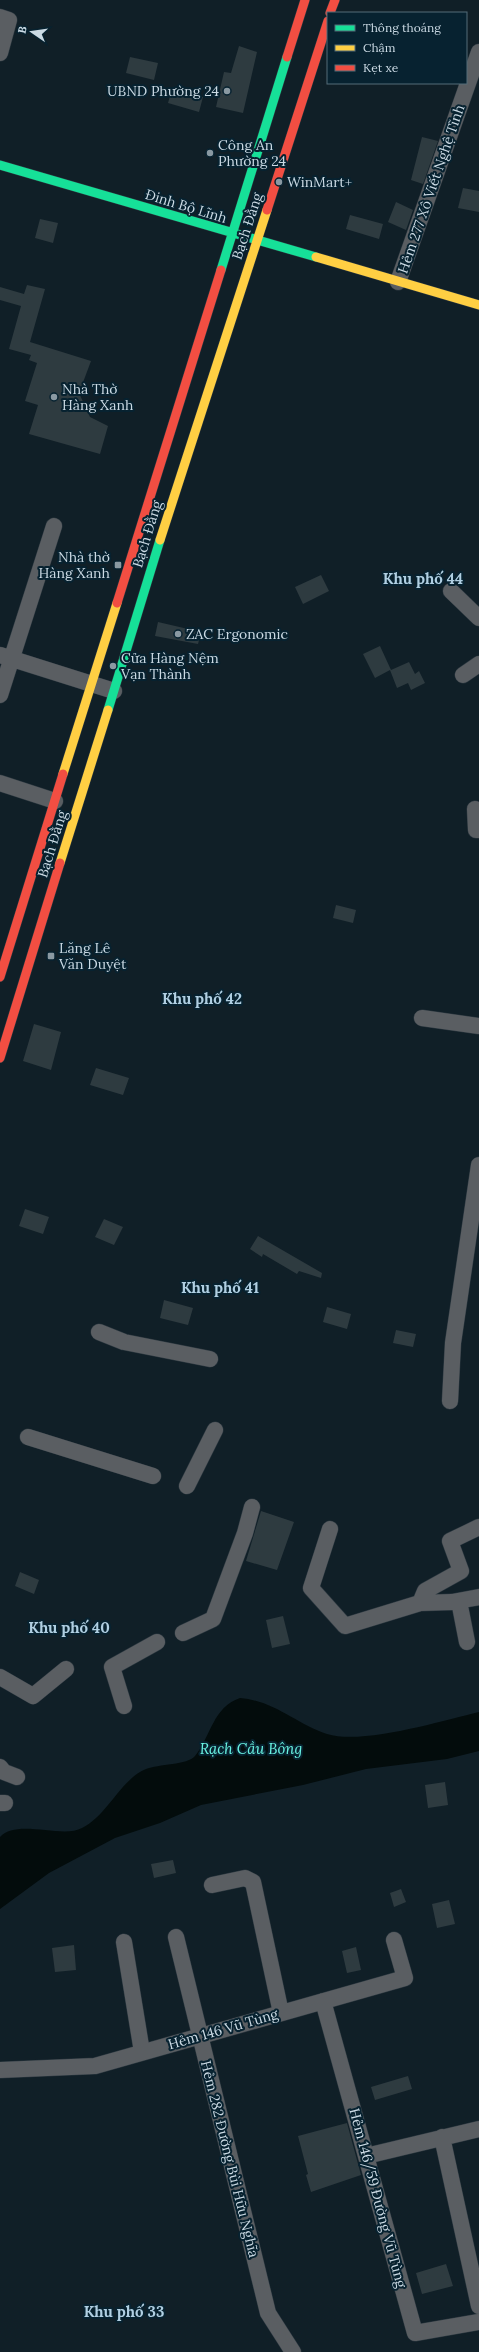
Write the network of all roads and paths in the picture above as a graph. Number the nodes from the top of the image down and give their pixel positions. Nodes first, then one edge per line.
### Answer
1 (305, 0) edge
2 (335, 0) edge
3 (330, 12) edge
4 (0, 17) edge
5 (327, 24) edge
6 (479, 52) edge
7 (0, 53) edge
8 (0, 165) edge
9 (232, 234) junction
10 (257, 242) junction
11 (398, 282) junction
12 (479, 305) edge
13 (166, 482) junction
14 (54, 526) dead end
15 (451, 591) dead end
16 (479, 618) edge
17 (6, 656) edge
18 (479, 664) edge
19 (463, 675) dead end
20 (92, 685) junction
21 (114, 691) junction
22 (0, 695) edge
23 (0, 783) edge
24 (56, 801) junction
25 (475, 808) dead end
26 (479, 830) edge
27 (0, 977) edge
28 (422, 1018) dead end
29 (479, 1026) edge
30 (0, 1058) edge
31 (479, 1165) edge
32 (99, 1332) dead end
33 (210, 1359) dead end
34 (450, 1401) dead end
35 (215, 1430) dead end
36 (28, 1437) dead end
37 (153, 1476) dead end
38 (187, 1486) dead end
39 (252, 1507) dead end
40 (479, 1527) edge
41 (330, 1529) dead end
42 (479, 1597) edge
43 (459, 1601) junction
44 (420, 1603) junction
45 (182, 1633) dead end
46 (157, 1642) dead end
47 (467, 1642) dead end
48 (66, 1669) dead end
49 (0, 1677) edge
50 (124, 1706) dead end
51 (0, 1767) edge
52 (17, 1777) dead end
53 (212, 1885) dead end
54 (176, 1937) dead end
55 (394, 1940) dead end
56 (124, 1942) dead end
57 (323, 2001) junction
58 (281, 2013) junction
59 (200, 2036) junction
60 (142, 2052) junction
61 (0, 2070) edge
62 (479, 2128) edge
63 (442, 2137) junction
64 (366, 2156) junction
65 (479, 2306) edge
66 (479, 2322) edge
67 (293, 2352) edge

1 - 9 main road, Bạch Đằng
2 - 3 main road
4 - 7 street
5 - 10 main road, Bạch Đằng
6 - 11 street, Hẻm 277 Xô Viết Nghệ Tĩnh
8 - 9 main road, Đinh Bộ Lĩnh
9 - 10 main road, Đinh Bộ Lĩnh
9 - 13 main road, Bạch Đằng
10 - 11 main road, Đinh Bộ Lĩnh
10 - 13 main road, Bạch Đằng
11 - 12 main road, Đinh Bộ Lĩnh
13 - 20 main road, Bạch Đằng
13 - 21 main road, Bạch Đằng
14 - 17 street
15 - 16 street
17 - 20 street
17 - 22 street
18 - 19 street
20 - 21 street
20 - 24 main road, Bạch Đằng
21 - 30 main road, Bạch Đằng
23 - 24 street
24 - 27 main road, Bạch Đằng
25 - 26 street
28 - 29 street
31 - 34 street
32 - 33 street
35 - 38 street
36 - 37 street
39 - 45 street
40 - 44 street
41 - 44 street
42 - 43 street
43 - 44 street
43 - 47 street
46 - 50 street
48 - 49 street
51 - 52 street
53 - 58 street
54 - 59 street, Hẻm 282 Đường Bùi Hữu Nghĩa
55 - 57 street, Hẻm 146 Vũ Tùng
56 - 60 street
57 - 58 street, Hẻm 146 Vũ Tùng
57 - 64 street, Hẻm 146/59 Đường Vũ Tùng
58 - 59 street, Hẻm 146 Vũ Tùng
59 - 60 street, Hẻm 146 Vũ Tùng
59 - 67 street, Hẻm 282 Đường Bùi Hữu Nghĩa
60 - 61 street, Hẻm 146 Vũ Tùng
62 - 63 street
63 - 64 street
63 - 65 street
64 - 66 street, Hẻm 146/59 Đường Vũ Tùng

